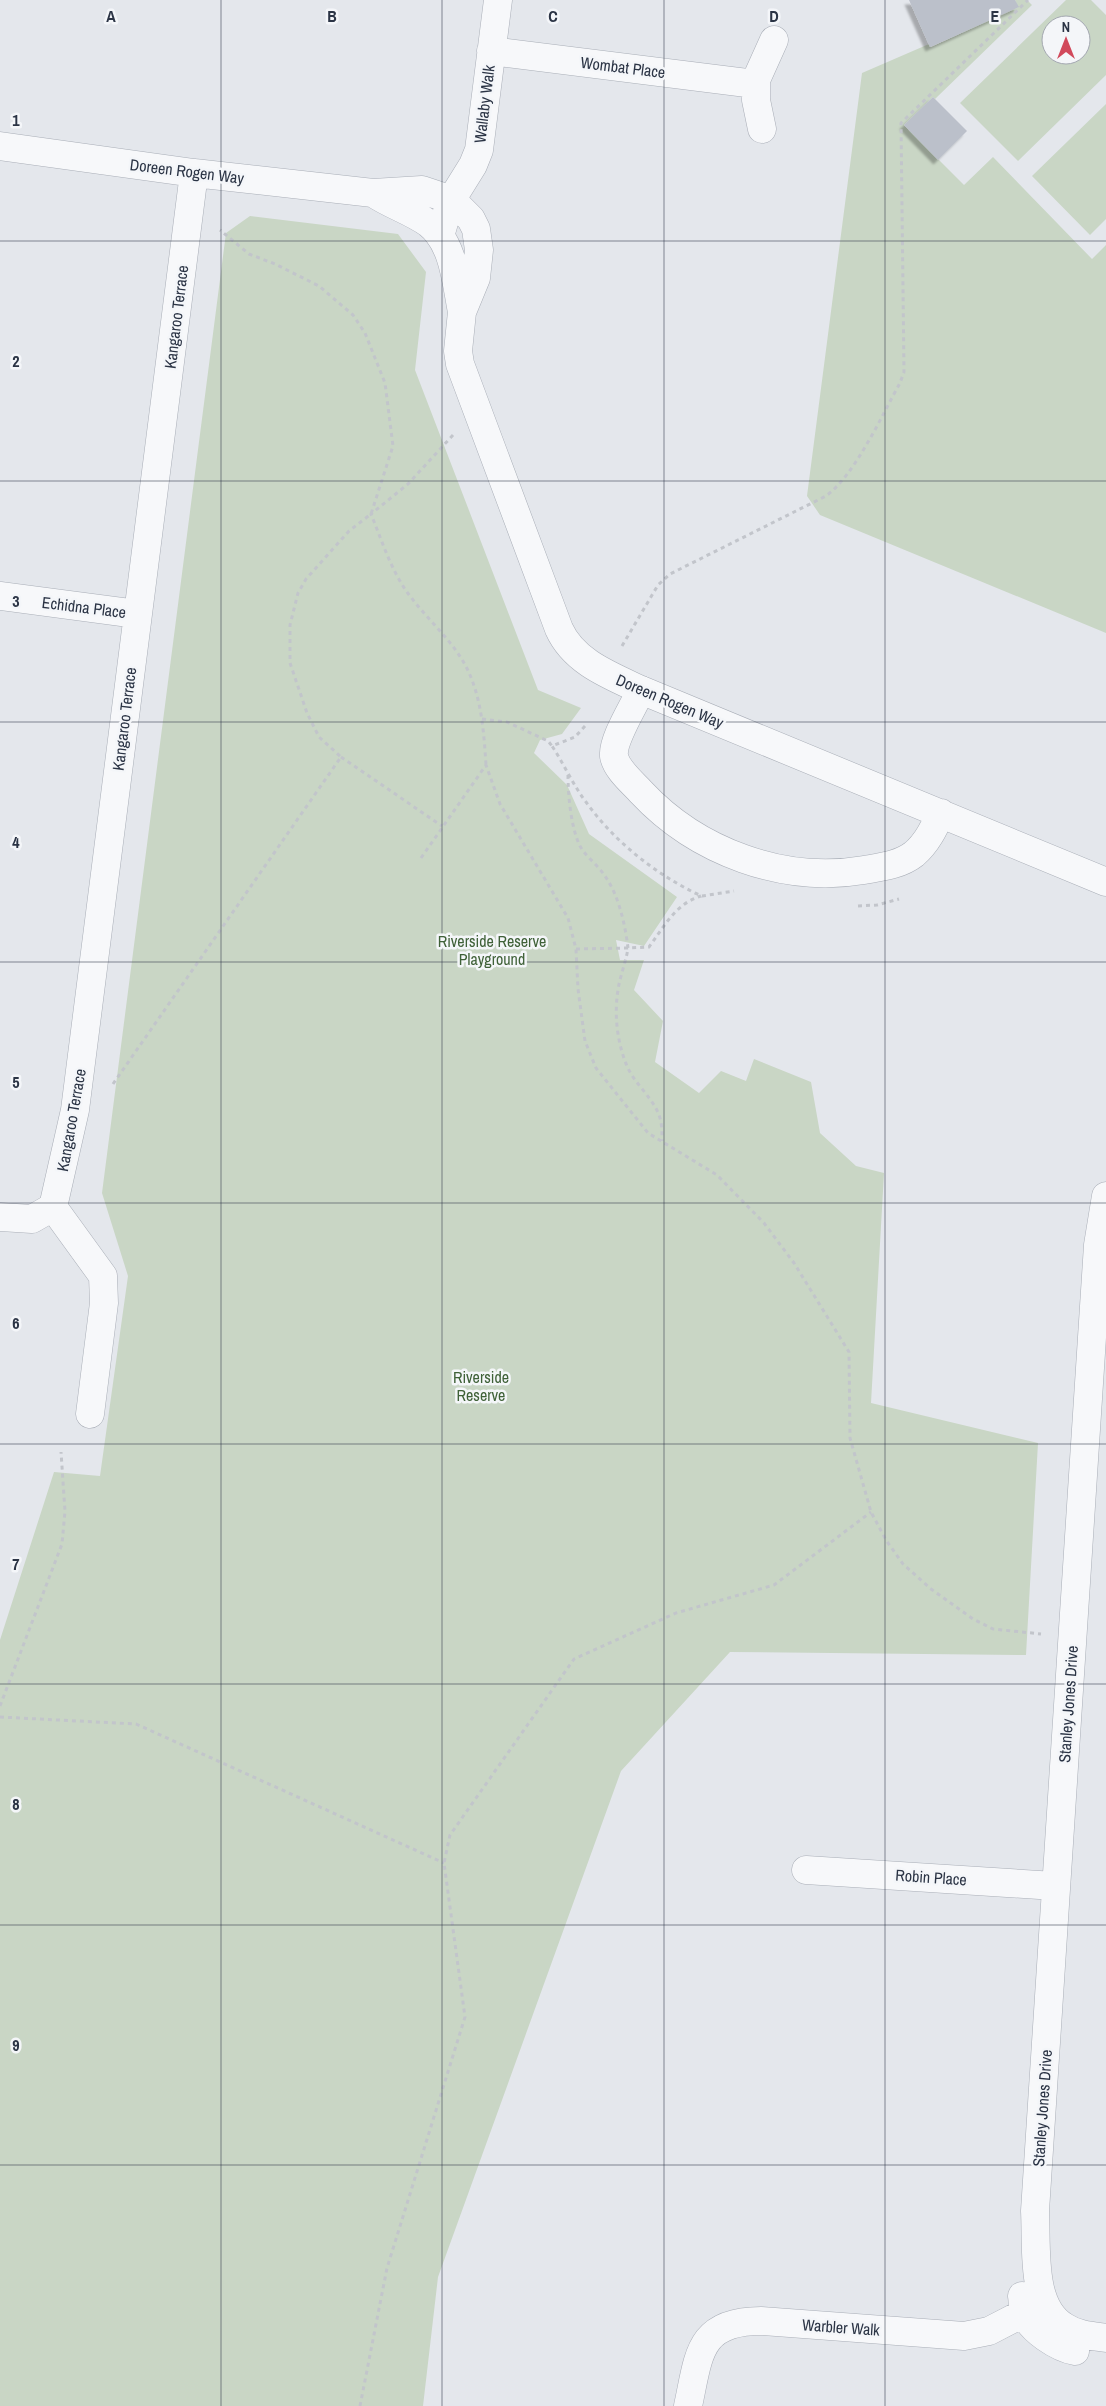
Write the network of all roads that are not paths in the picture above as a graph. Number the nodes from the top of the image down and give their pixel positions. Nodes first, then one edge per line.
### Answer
1 (498, 0) edge
2 (774, 40) dead end
3 (491, 51) junction
4 (755, 84) junction
5 (762, 129) dead end
6 (0, 146) edge
7 (194, 173) junction
8 (374, 192) junction
9 (450, 202) junction
10 (440, 236) junction
11 (462, 312) junction
12 (0, 596) edge
13 (137, 614) junction
14 (640, 690) junction
15 (941, 813) junction
16 (1106, 882) edge
17 (1106, 1196) edge
18 (52, 1207) junction
19 (0, 1217) edge
20 (90, 1414) dead end
21 (806, 1870) dead end
22 (1055, 1886) junction
23 (1033, 2308) junction
24 (1106, 2338) edge
25 (1106, 2354) edge
26 (688, 2406) edge

1 - 3 street, Wallaby Walk
2 - 4 street
3 - 4 street, Wombat Place
3 - 9 street, Wallaby Walk
4 - 5 street
6 - 7 street, Doreen Rogen Way
7 - 8 street, Doreen Rogen Way
7 - 13 street, Kangaroo Terrace
8 - 9 street, Doreen Rogen Way
8 - 10 street, Doreen Rogen Way
9 - 10 street, Wallaby Walk
9 - 11 street, Doreen Rogen Way
10 - 11 street, Doreen Rogen Way
11 - 14 street, Doreen Rogen Way
12 - 13 street, Echidna Place
13 - 18 street, Kangaroo Terrace
14 - 15 street, Doreen Rogen Way
14 - 15 street
15 - 16 street, Doreen Rogen Way
17 - 22 street, Stanley Jones Drive
18 - 19 street
18 - 20 street
21 - 22 street, Robin Place
22 - 23 street, Stanley Jones Drive
23 - 24 street, Stanley Jones Drive
23 - 25 street
23 - 26 street, Warbler Walk

